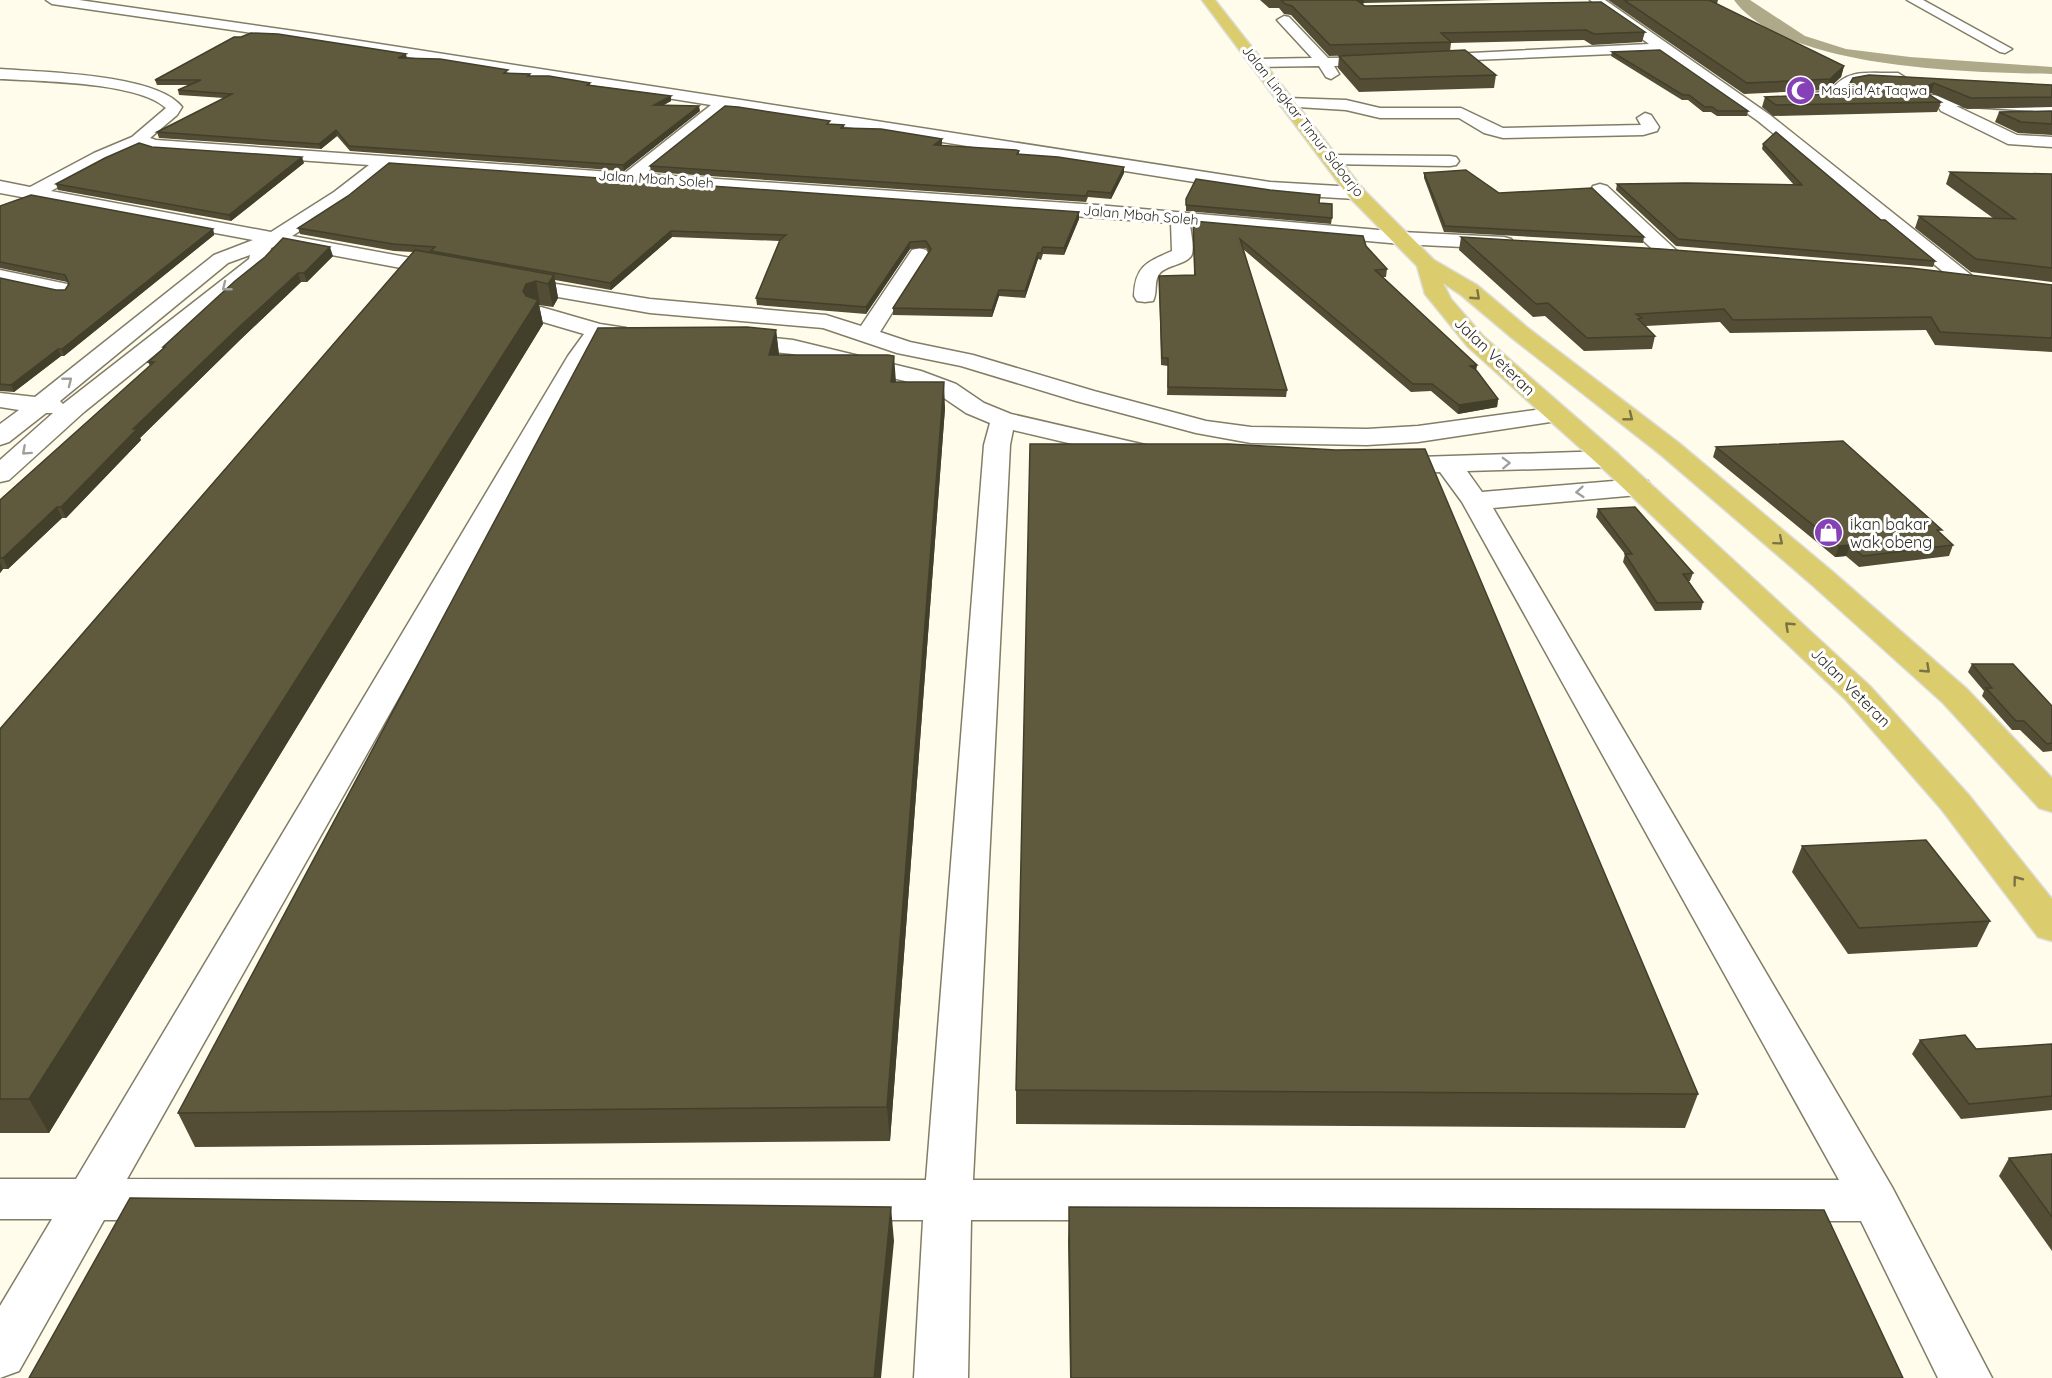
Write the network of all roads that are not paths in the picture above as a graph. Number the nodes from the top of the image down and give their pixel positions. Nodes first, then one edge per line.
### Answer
1 (52, 0) edge
2 (1208, 0) edge
3 (1913, 0) edge
4 (1600, 3) edge
5 (1581, 6) edge
6 (1284, 20) edge
7 (1665, 47) junction
8 (2005, 49) dead end
9 (1323, 61) junction
10 (1257, 63) junction
11 (5, 78) edge
12 (1917, 79) edge
13 (1340, 88) dead end
14 (1836, 94) junction
15 (1860, 96) edge
16 (1883, 97) edge
17 (1930, 100) junction
18 (1741, 101) junction
19 (724, 102) junction
20 (1287, 103) junction
21 (2052, 107) edge
22 (2052, 114) edge
23 (1964, 116) junction
24 (1645, 118) dead end
25 (140, 140) junction
26 (2052, 142) edge
27 (1332, 160) junction
28 (1450, 160) dead end
29 (386, 161) junction
30 (630, 177) junction
31 (0, 187) edge
32 (1600, 190) dead end
33 (33, 193) junction
34 (1356, 193) junction
35 (0, 202) edge
36 (1180, 218) junction
37 (1401, 238) junction
38 (268, 241) junction
39 (1523, 244) edge
40 (1639, 252) edge
41 (919, 254) edge
42 (1670, 254) junction
43 (1693, 256) edge
44 (1427, 264) junction
45 (469, 275) edge
46 (1927, 275) edge
47 (0, 276) edge
48 (491, 279) edge
49 (22, 281) junction
50 (59, 289) edge
51 (1145, 296) dead end
52 (0, 298) edge
53 (541, 314) edge
54 (598, 331) junction
55 (867, 335) junction
56 (638, 336) edge
57 (712, 340) edge
58 (0, 400) edge
59 (20, 413) edge
60 (67, 414) junction
61 (1557, 414) junction
62 (1003, 420) junction
63 (0, 437) edge
64 (1167, 456) edge
65 (1608, 459) junction
66 (1448, 465) junction
67 (1370, 466) edge
68 (0, 474) edge
69 (1638, 488) junction
70 (1475, 501) junction
71 (2052, 800) edge
72 (2052, 927) edge
73 (89, 1198) junction
74 (0, 1199) edge
75 (948, 1199) junction
76 (1875, 1201) junction
77 (0, 1354) edge
78 (942, 1378) edge
79 (1965, 1378) edge

1 - 19 street
2 - 10 main road, Jalan Lingkar Timur Sidoarjo
3 - 8 street
4 - 5 street
4 - 7 street
6 - 9 street
7 - 9 street
7 - 18 street
9 - 10 street
9 - 13 street
10 - 20 main road, Jalan Lingkar Timur Sidoarjo
11 - 25 street
12 - 14 street
14 - 15 street
14 - 18 street
16 - 17 street
17 - 21 street
17 - 23 street
18 - 46 street
19 - 30 street
19 - 34 street
20 - 24 street
20 - 27 main road, Jalan Lingkar Timur Sidoarjo
22 - 23 street
23 - 26 street
25 - 29 street, Jalan Mbah Soleh
25 - 33 street
27 - 28 street
27 - 34 main road, Jalan Lingkar Timur Sidoarjo
29 - 30 street, Jalan Mbah Soleh
29 - 38 street
30 - 36 street, Jalan Mbah Soleh
31 - 33 street
32 - 42 street
33 - 38 street
34 - 37 main road, Jalan Lingkar Timur Sidoarjo
35 - 38 street
36 - 37 street, Jalan Mbah Soleh
36 - 51 street
37 - 39 street, Jalan Mbah Soleh
37 - 44 main road, Jalan Lingkar Timur Sidoarjo
38 - 45 street
59 -> 38 street
38 -> 60 street
40 - 42 street
41 - 55 street
42 - 43 street
44 - 61 main road, Jalan Veteran
44 -> 71 main road, Jalan Veteran
47 - 49 street
48 - 55 street
49 - 50 street
49 - 52 street
53 - 54 street
54 - 56 street
54 - 73 street
55 - 61 street
57 - 62 street
58 - 59 street
59 - 60 street
59 - 63 street
60 -> 68 street
61 - 65 main road, Jalan Veteran
62 - 64 street
62 - 75 street
66 -> 65 street
65 - 69 main road, Jalan Veteran
66 - 67 street
66 - 70 street
69 -> 70 street
72 -> 69 main road, Jalan Veteran
70 - 76 street
73 - 74 street
73 - 75 street
73 - 77 street
75 - 76 street
75 - 78 street
76 - 79 street

